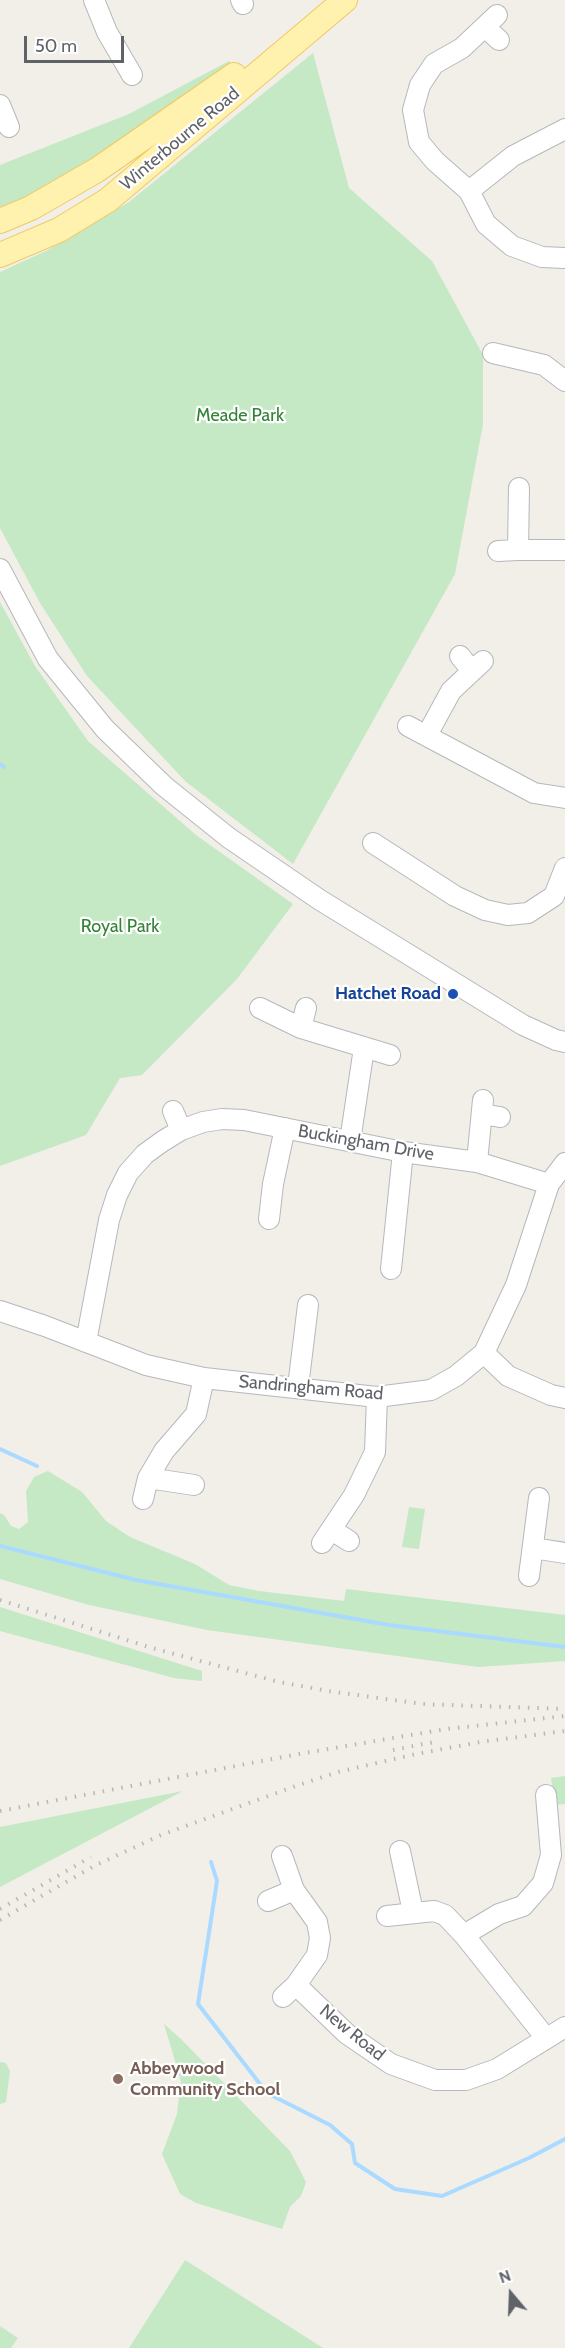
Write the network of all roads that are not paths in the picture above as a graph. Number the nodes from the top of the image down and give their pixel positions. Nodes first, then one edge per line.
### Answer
1 (94, 0) edge
2 (344, 0) edge
3 (494, 27) dead end
4 (132, 75) dead end
5 (0, 105) edge
6 (9, 127) dead end
7 (565, 129) edge
8 (469, 190) junction
9 (0, 221) edge
10 (0, 255) edge
11 (565, 258) edge
12 (506, 350) dead end
13 (565, 381) edge
14 (519, 488) dead end
15 (518, 550) junction
16 (565, 550) edge
17 (498, 551) dead end
18 (0, 569) edge
19 (471, 663) dead end
20 (408, 726) dead end
21 (427, 735) junction
22 (565, 798) edge
23 (372, 843) dead end
24 (565, 868) edge
25 (260, 1008) dead end
26 (306, 1008) dead end
27 (301, 1028) junction
28 (562, 1043) edge
29 (364, 1048) junction
30 (390, 1055) dead end
31 (489, 1110) dead end
32 (173, 1111) dead end
33 (285, 1128) junction
34 (181, 1130) junction
35 (350, 1141) junction
36 (403, 1152) junction
37 (477, 1162) junction
38 (565, 1163) edge
39 (549, 1184) junction
40 (269, 1219) dead end
41 (391, 1269) dead end
42 (308, 1305) dead end
43 (0, 1311) edge
44 (86, 1342) junction
45 (484, 1353) junction
46 (204, 1378) junction
47 (298, 1387) junction
48 (377, 1397) junction
49 (565, 1398) edge
50 (148, 1478) junction
51 (194, 1485) dead end
52 (539, 1498) dead end
53 (143, 1499) dead end
54 (349, 1541) dead end
55 (533, 1548) junction
56 (565, 1553) edge
57 (530, 1576) dead end
58 (546, 1795) dead end
59 (557, 1823) edge
60 (282, 1856) dead end
61 (409, 1861) dead end
62 (294, 1890) junction
63 (268, 1901) dead end
64 (413, 1912) junction
65 (387, 1916) dead end
66 (464, 1935) junction
67 (565, 2027) edge
68 (546, 2038) junction

1 - 4 street
2 - 9 main road, Winterbourne Road
2 - 10 main road, Winterbourne Road
3 - 8 street
5 - 6 street
7 - 8 street
8 - 11 street
12 - 13 street
14 - 15 street
15 - 16 street
15 - 17 street
18 - 28 street
19 - 21 street
20 - 21 street
21 - 22 street
23 - 24 street
25 - 27 street
26 - 27 street
27 - 29 street
29 - 30 street
29 - 35 street
31 - 37 street
32 - 34 street
33 - 34 street, Buckingham Drive
33 - 35 street, Buckingham Drive
33 - 40 street
34 - 44 street, Buckingham Drive
35 - 36 street, Buckingham Drive
36 - 37 street, Buckingham Drive
36 - 41 street
37 - 39 street, Buckingham Drive
38 - 39 street, Sandringham Road
39 - 45 street, Sandringham Road
42 - 47 street
43 - 44 street, Sandringham Road
44 - 46 street, Sandringham Road
45 - 48 street, Sandringham Road
45 - 49 street
46 - 47 street, Sandringham Road
46 - 50 street
47 - 48 street, Sandringham Road
48 - 54 street
50 - 51 street
50 - 53 street
52 - 55 street
55 - 56 street
55 - 57 street
58 - 59 street
59 - 66 street
60 - 62 street, New Road
61 - 64 street
62 - 63 street
62 - 68 street, New Road
64 - 65 street
64 - 66 street
66 - 68 street
67 - 68 street, New Road

